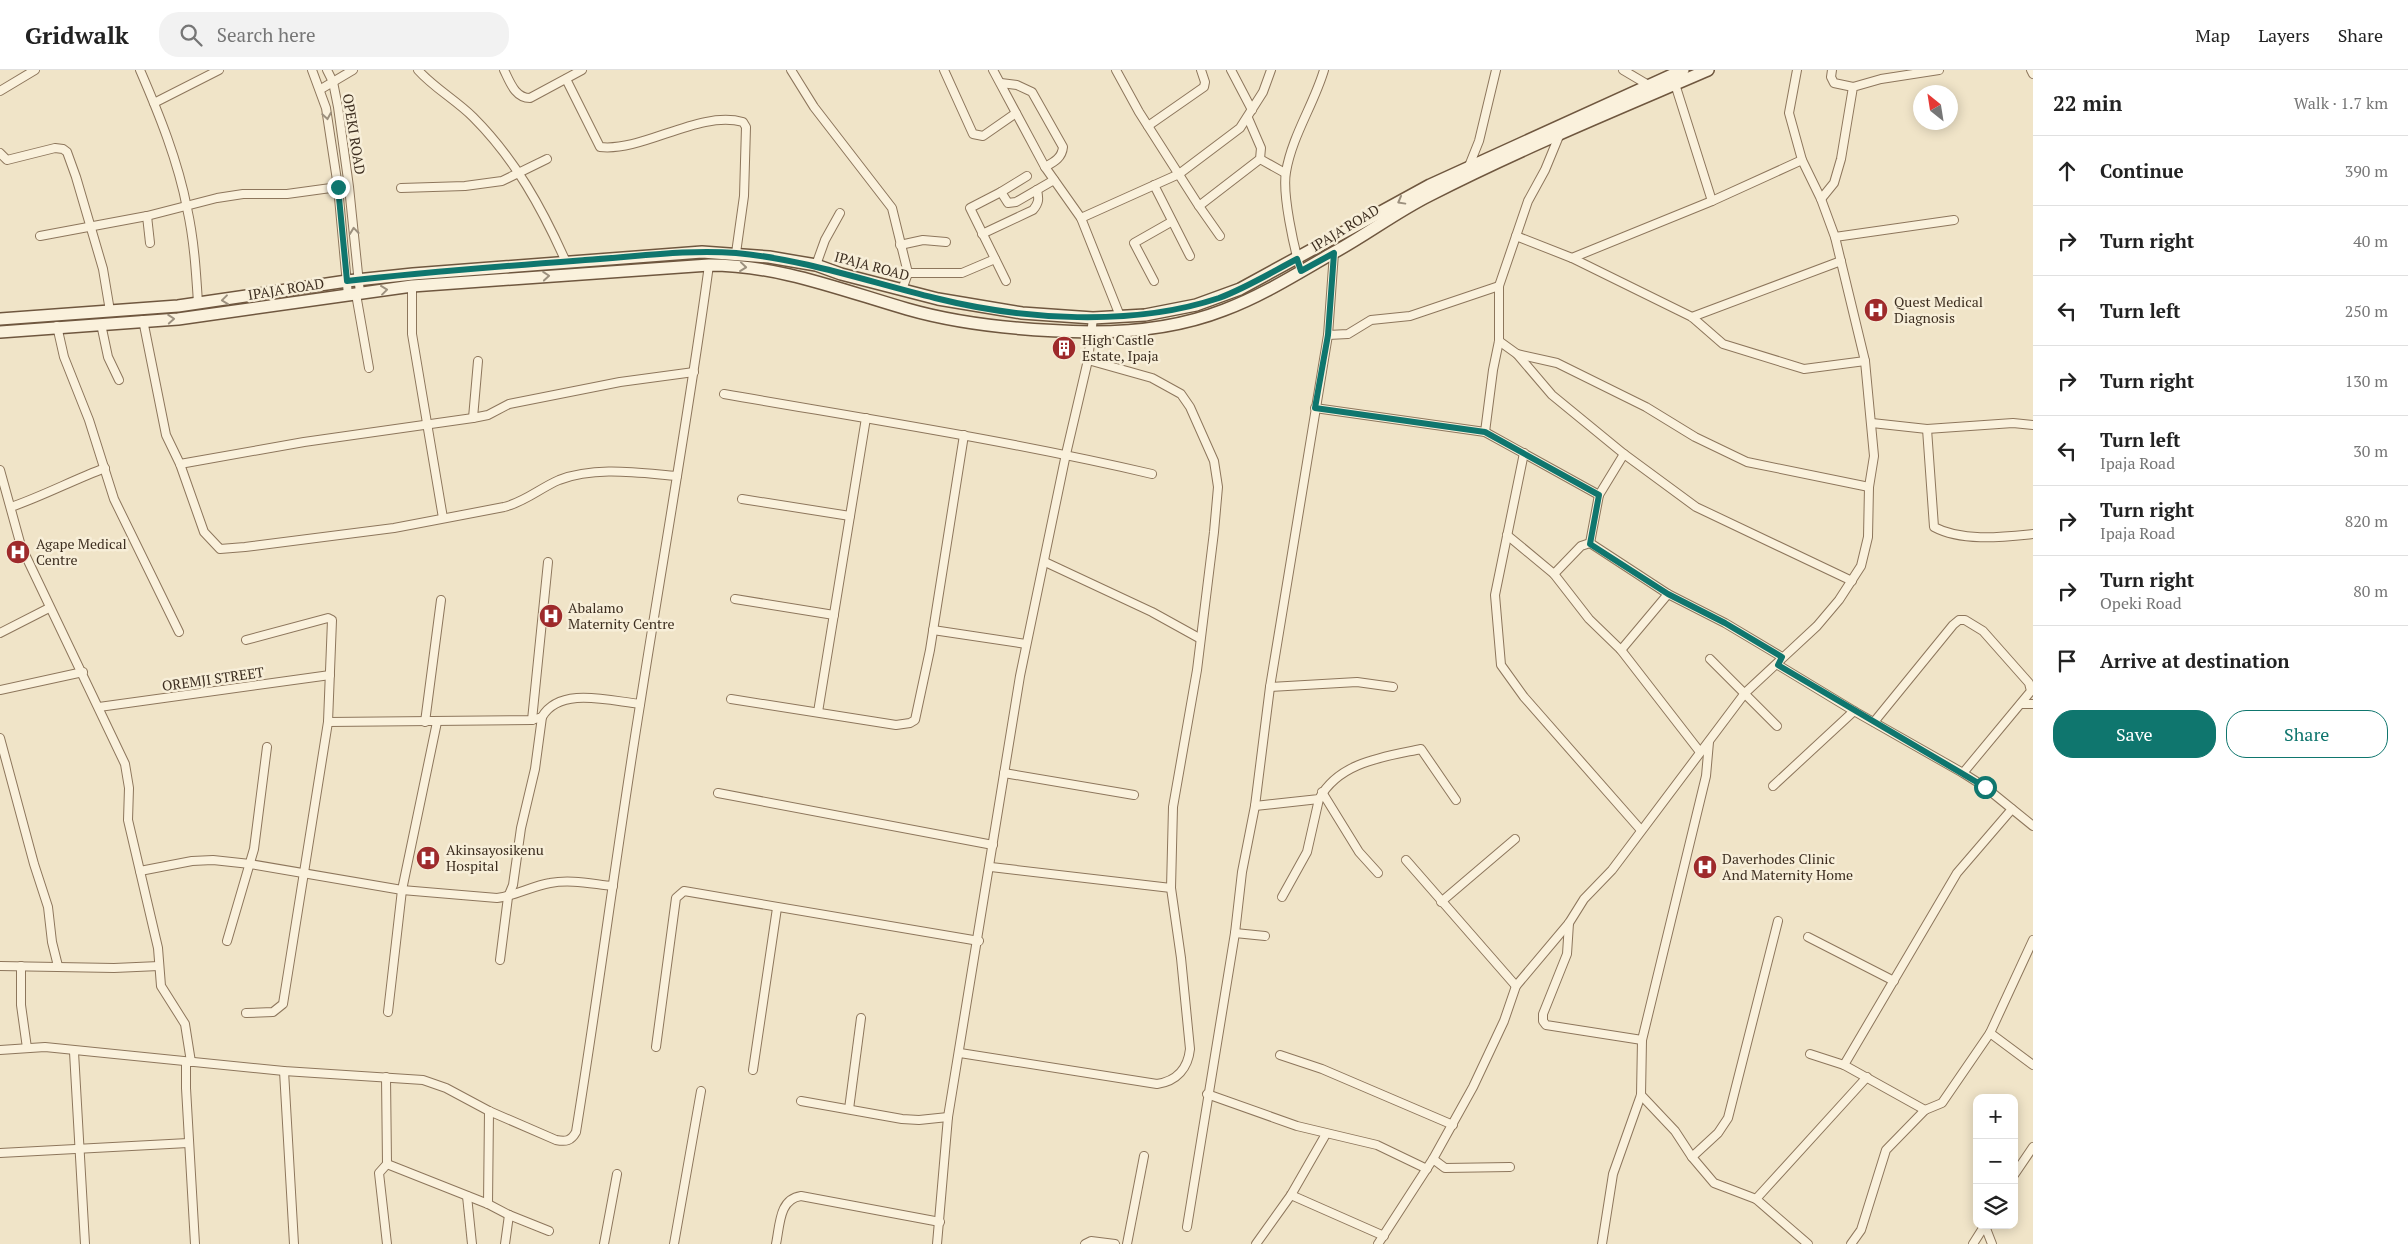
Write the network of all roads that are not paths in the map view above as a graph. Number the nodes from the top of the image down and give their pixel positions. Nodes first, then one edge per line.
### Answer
1 (35, 70) edge
2 (140, 70) edge
3 (219, 70) edge
4 (312, 70) edge
5 (354, 70) edge
6 (418, 70) edge
7 (504, 70) edge
8 (582, 70) edge
9 (791, 70) edge
10 (944, 70) edge
11 (993, 70) edge
12 (1116, 70) edge
13 (1201, 70) edge
14 (1231, 70) edge
15 (1270, 70) edge
16 (1324, 70) edge
17 (1496, 70) edge
18 (1623, 70) edge
19 (1683, 70) edge
20 (1708, 70) edge
21 (1797, 70) edge
22 (1832, 70) edge
23 (1939, 70) edge
24 (2031, 70) edge
25 (328, 71) edge
26 (2033, 74) edge
27 (316, 78) junction
28 (566, 79) junction
29 (333, 82) junction
30 (1001, 83) junction
31 (1675, 84) junction
32 (1854, 87) junction
33 (320, 89) junction
34 (1653, 89) junction
35 (0, 91) edge
36 (154, 103) junction
37 (1016, 113) junction
38 (1250, 114) junction
39 (1148, 126) junction
40 (1559, 136) junction
41 (0, 153) edge
42 (547, 159) dead end
43 (1260, 159) junction
44 (1802, 160) junction
45 (1469, 166) junction
46 (1045, 167) junction
47 (520, 173) junction
48 (1179, 174) junction
49 (1285, 174) junction
50 (1027, 176) dead end
51 (1054, 180) junction
52 (1154, 186) junction
53 (338, 187) junction
54 (401, 188) dead end
55 (1037, 190) junction
56 (1001, 192) junction
57 (1821, 199) junction
58 (1712, 201) junction
59 (187, 206) junction
60 (1199, 206) junction
61 (840, 213) dead end
62 (148, 216) junction
63 (1081, 218) junction
64 (1954, 220) dead end
65 (1171, 222) junction
66 (89, 226) junction
67 (982, 234) junction
68 (40, 236) dead end
69 (1220, 236) dead end
70 (1516, 236) junction
71 (1835, 237) junction
72 (946, 242) dead end
73 (150, 243) dead end
74 (900, 245) junction
75 (736, 253) junction
76 (1334, 253) junction
77 (1190, 256) dead end
78 (1572, 258) junction
79 (995, 259) junction
80 (1297, 259) junction
81 (1840, 261) junction
82 (566, 262) junction
83 (709, 265) junction
84 (816, 265) junction
85 (1301, 271) junction
86 (908, 273) junction
87 (353, 281) junction
88 (1006, 281) dead end
89 (1154, 281) dead end
90 (412, 286) junction
91 (1500, 286) junction
92 (902, 290) junction
93 (355, 294) junction
94 (198, 303) junction
95 (110, 311) junction
96 (46, 315) junction
97 (1120, 316) junction
98 (1692, 317) junction
99 (1093, 318) junction
100 (0, 319) edge
101 (143, 320) junction
102 (101, 324) junction
103 (52, 327) junction
104 (0, 332) edge
105 (1092, 332) junction
106 (1328, 335) junction
107 (1499, 341) junction
108 (1517, 354) junction
109 (1088, 360) junction
110 (478, 361) dead end
111 (1865, 361) junction
112 (370, 368) dead end
113 (694, 372) junction
114 (120, 380) dead end
115 (724, 394) dead end
116 (1315, 408) junction
117 (473, 418) junction
118 (866, 418) junction
119 (428, 424) junction
120 (1872, 424) junction
121 (2033, 425) edge
122 (1927, 429) junction
123 (1485, 432) junction
124 (964, 435) junction
125 (1524, 453) junction
126 (1066, 454) junction
127 (1624, 454) junction
128 (180, 464) junction
129 (104, 468) junction
130 (0, 470) edge
131 (1152, 474) dead end
132 (677, 476) junction
133 (1869, 487) junction
134 (1599, 495) junction
135 (742, 498) dead end
136 (11, 507) junction
137 (850, 516) junction
138 (443, 518) junction
139 (2033, 534) edge
140 (1507, 535) junction
141 (1590, 544) junction
142 (548, 562) dead end
143 (1045, 562) junction
144 (1554, 574) junction
145 (1852, 581) junction
146 (1668, 594) junction
147 (735, 599) dead end
148 (441, 600) dead end
149 (49, 608) junction
150 (834, 616) junction
151 (933, 630) junction
152 (179, 632) dead end
153 (0, 633) edge
154 (1200, 638) junction
155 (246, 640) dead end
156 (1026, 644) junction
157 (1621, 650) junction
158 (1782, 657) junction
159 (1710, 659) dead end
160 (1778, 665) junction
161 (83, 672) junction
162 (330, 675) junction
163 (1270, 687) junction
164 (1393, 687) dead end
165 (0, 690) edge
166 (1745, 694) junction
167 (731, 699) dead end
168 (640, 704) junction
169 (2021, 704) junction
170 (2033, 704) edge
171 (99, 707) junction
172 (1854, 711) junction
173 (818, 712) junction
174 (542, 717) junction
175 (532, 720) junction
176 (328, 722) junction
177 (425, 722) junction
178 (437, 722) junction
179 (1874, 722) junction
180 (1776, 726) dead end
181 (0, 738) edge
182 (1709, 740) junction
183 (267, 747) dead end
184 (1700, 752) junction
185 (1004, 773) junction
186 (1963, 773) junction
187 (1773, 786) dead end
188 (718, 793) dead end
189 (1134, 795) dead end
190 (1320, 795) junction
191 (1456, 800) dead end
192 (1255, 806) junction
193 (2012, 809) junction
194 (2033, 826) edge
195 (1640, 829) junction
196 (1515, 839) dead end
197 (993, 845) junction
198 (1406, 860) dead end
199 (250, 864) junction
200 (991, 867) junction
201 (140, 872) junction
202 (1378, 873) dead end
203 (304, 874) junction
204 (613, 886) junction
205 (1171, 888) junction
206 (402, 890) junction
207 (508, 897) junction
208 (1282, 897) dead end
209 (1441, 902) junction
210 (778, 908) junction
211 (1778, 921) dead end
212 (1569, 923) junction
213 (1235, 933) junction
214 (1265, 936) dead end
215 (1808, 937) dead end
216 (979, 940) junction
217 (2033, 940) edge
218 (227, 941) dead end
219 (500, 960) dead end
220 (0, 966) edge
221 (21, 966) junction
222 (58, 966) junction
223 (159, 966) junction
224 (1894, 981) junction
225 (1516, 986) junction
226 (388, 1012) dead end
227 (246, 1013) dead end
228 (861, 1018) dead end
229 (1990, 1033) junction
230 (1642, 1040) junction
231 (656, 1047) dead end
232 (27, 1048) junction
233 (0, 1050) edge
234 (74, 1052) junction
235 (960, 1053) junction
236 (1810, 1054) dead end
237 (1280, 1055) dead end
238 (189, 1062) junction
239 (2033, 1065) edge
240 (1844, 1066) junction
241 (753, 1070) dead end
242 (284, 1071) junction
243 (386, 1077) junction
244 (1867, 1077) junction
245 (701, 1092) dead end
246 (1207, 1094) junction
247 (1641, 1095) junction
248 (801, 1101) dead end
249 (849, 1109) junction
250 (1925, 1110) junction
251 (489, 1111) junction
252 (948, 1118) junction
253 (1453, 1125) junction
254 (1326, 1134) junction
255 (188, 1143) junction
256 (2033, 1148) edge
257 (81, 1150) junction
258 (0, 1153) edge
259 (1144, 1156) dead end
260 (1692, 1157) junction
261 (1433, 1159) junction
262 (386, 1164) junction
263 (1510, 1167) dead end
264 (1427, 1169) junction
265 (2018, 1169) edge
266 (617, 1174) dead end
267 (1291, 1195) junction
268 (467, 1196) junction
269 (1756, 1199) junction
270 (488, 1204) junction
271 (509, 1215) junction
272 (940, 1222) junction
273 (1187, 1226) dead end
274 (1983, 1229) edge
275 (1986, 1229) edge
276 (549, 1231) dead end
277 (1384, 1236) junction
278 (86, 1244) edge
279 (195, 1244) edge
280 (294, 1244) edge
281 (387, 1244) edge
282 (472, 1244) edge
283 (505, 1244) edge
284 (604, 1244) edge
285 (674, 1244) edge
286 (776, 1244) edge
287 (938, 1244) edge
288 (1085, 1244) edge
289 (1115, 1244) edge
290 (1126, 1244) edge
291 (1256, 1244) edge
292 (1378, 1244) edge
293 (1602, 1244) edge
294 (1808, 1244) edge
295 (1852, 1244) edge
296 (1973, 1244) edge
297 (1992, 1244) edge

1 - 35 street
2 - 36 street
3 - 36 street
4 - 27 street, OPEKI ROAD
5 - 29 street
6 - 47 street
7 - 28 street
8 - 28 street
9 - 74 street
10 - 37 street
11 - 30 street
12 - 39 street
13 - 39 street
14 - 38 street
15 - 38 street
16 - 49 street
17 - 45 street
18 - 34 street
19 - 34 main road, IPAJA ROAD
20 - 31 main road, IPAJA ROAD
21 - 44 street
22 - 32 street
23 - 32 street
24 - 26 street
25 - 27 street
25 - 29 street, OPEKI ROAD
27 - 33 street, OPEKI ROAD
28 - 75 street
29 - 33 street
87 -> 29 street, OPEKI ROAD
30 - 37 street
30 - 46 street
31 - 34 main road, IPAJA ROAD
31 - 58 street
32 - 57 street
33 -> 53 street, OPEKI ROAD
34 - 40 main road, IPAJA ROAD
34 - 45 main road, IPAJA ROAD
36 - 59 street
37 - 46 street
38 - 43 street
38 - 48 street
39 - 48 street
40 - 70 street
40 - 76 main road, IPAJA ROAD
41 - 66 street
42 - 47 street
43 - 49 street
43 - 60 street
44 - 57 street
44 - 58 street
45 -> 80 main road, IPAJA ROAD
46 - 51 street
47 - 54 street
47 - 82 street
48 - 52 street
48 - 60 street
49 - 80 street
50 - 56 street
51 - 55 street
51 - 63 street
52 - 63 street
52 - 65 street
53 - 59 street
53 - 87 street, OPEKI ROAD
55 - 56 street
55 - 67 street
56 - 67 street
57 - 71 street
58 - 78 street
59 - 62 street
59 - 94 street
60 - 69 street
61 - 84 street
62 - 66 street
62 - 73 street
63 - 97 street
64 - 71 street
65 - 77 street
65 - 89 street
66 - 68 street
66 - 95 street
67 - 79 street
70 - 78 street
70 - 91 street
71 - 81 street
72 - 74 street
74 - 86 street
75 - 82 main road, IPAJA ROAD
75 - 84 main road, IPAJA ROAD
76 - 85 main road, IPAJA ROAD
76 - 106 street
78 - 98 street
79 - 86 street
79 - 88 street
80 - 85 street
80 - 97 main road, IPAJA ROAD
81 - 98 street
81 - 111 street
82 - 87 main road, IPAJA ROAD
90 -> 83 main road, IPAJA ROAD
83 -> 105 main road, IPAJA ROAD
83 - 113 street
84 - 92 main road, IPAJA ROAD
85 - 105 main road, IPAJA ROAD
86 - 92 street
87 - 93 street, OPEKI ROAD
87 - 93 street, OPEKI ROAD
87 -> 94 main road, IPAJA ROAD
93 -> 90 main road, IPAJA ROAD
90 - 119 street
91 - 106 street
91 - 107 street
92 - 99 main road, IPAJA ROAD
101 -> 93 main road, IPAJA ROAD
93 - 112 street
94 - 95 main road, IPAJA ROAD
95 - 96 main road, IPAJA ROAD
96 - 100 main road, IPAJA ROAD
96 - 103 main road
97 - 99 main road, IPAJA ROAD
98 - 111 street
99 - 105 street
101 - 102 main road, IPAJA ROAD
101 - 128 street
102 - 103 main road, IPAJA ROAD
102 - 114 street
103 - 104 main road, IPAJA ROAD
103 - 129 street
105 - 109 street
106 - 116 street
107 - 108 street
107 - 123 street
108 - 127 street
108 - 133 street
109 - 126 street
109 - 154 street
110 - 117 street
111 - 120 street
113 - 117 street
113 - 132 street
115 - 118 street
116 - 123 street
116 - 163 street
117 - 119 street
118 - 124 street
118 - 137 street
119 - 128 street
119 - 138 street
120 - 122 street
120 - 133 street
121 - 122 street
122 - 139 street
123 - 125 street
124 - 126 street
124 - 151 street
125 - 134 street
125 - 140 street
126 - 131 street
126 - 143 street
127 - 134 street
127 - 145 street
128 - 138 street
129 - 136 street
129 - 152 street
130 - 136 street
132 - 138 street
132 - 168 street
133 - 145 street
134 - 141 street
135 - 137 street
136 - 149 street
137 - 150 street
140 - 144 street
140 - 195 street
141 - 144 street
141 - 146 street
142 - 175 street
143 - 154 street
143 - 156 street
144 - 157 street
145 - 158 street
146 - 157 street
146 - 158 street
147 - 150 street
148 - 177 street
149 - 153 street
149 - 161 street
150 - 173 street
151 - 156 street
151 - 173 street
154 - 205 street
155 - 162 street
156 - 185 street
157 - 184 street
158 - 160 street
159 - 166 street
160 - 166 street
160 - 172 street
161 - 165 street
161 - 171 street
162 - 171 street, OREMJI STREET
162 - 176 street
163 - 164 street
163 - 192 street
166 - 180 street
166 - 182 street
167 - 173 street
168 - 174 street
168 - 204 street
169 - 170 street
169 - 179 street
169 - 186 street
171 - 201 street
172 - 179 street
172 - 187 street
174 - 175 street
174 - 207 street
175 - 178 street
176 - 177 street
176 - 203 street
177 - 178 street
178 - 206 street
179 - 186 street
181 - 222 street
182 - 184 street
182 - 230 street
183 - 199 street
184 - 195 street
185 - 189 street
185 - 197 street
186 - 193 street
188 - 197 street
190 - 191 street
190 - 192 street
190 - 202 street
190 - 208 street
192 - 213 street
193 - 194 street
193 - 224 street
195 - 212 street
196 - 209 street
197 - 200 street
198 - 209 street
199 - 201 street
199 - 203 street
199 - 218 street
200 - 205 street
200 - 216 street
201 - 223 street
203 - 206 street
203 - 227 street
204 - 207 street
204 - 251 street
205 - 235 street
206 - 207 street
206 - 226 street
207 - 219 street
209 - 225 street
210 - 216 street
210 - 231 street
210 - 241 street
211 - 260 street
212 - 225 street
212 - 230 street
213 - 214 street
213 - 246 street
215 - 224 street
216 - 235 street
217 - 229 street
220 - 221 street
221 - 222 street
221 - 232 street
222 - 223 street
223 - 238 street
224 - 240 street
225 - 253 street
228 - 249 street
229 - 239 street
229 - 250 street
230 - 247 street
232 - 233 street
232 - 234 street
234 - 238 street
234 - 257 street
235 - 252 street
236 - 240 street
237 - 253 street
238 - 242 street
238 - 255 street
240 - 244 street
242 - 243 street
242 - 280 street
243 - 251 street
243 - 262 street
244 - 250 street
244 - 269 street
245 - 285 street
246 - 254 street
246 - 273 street
247 - 260 street
247 - 293 street
248 - 249 street
249 - 252 street
250 - 295 street
251 - 270 street
252 - 272 street
253 - 261 street
254 - 264 street
254 - 267 street
255 - 257 street
255 - 279 street
256 - 265 street
257 - 258 street
257 - 278 street
259 - 290 street
260 - 269 street
261 - 263 street
261 - 264 street
262 - 268 street
262 - 281 street
264 - 277 street
266 - 284 street
267 - 277 street
267 - 291 street
268 - 270 street
268 - 282 street
269 - 294 street
270 - 271 street
271 - 276 street
271 - 283 street
272 - 286 street
272 - 287 street
274 - 296 street
275 - 297 street
277 - 292 street
288 - 289 street

